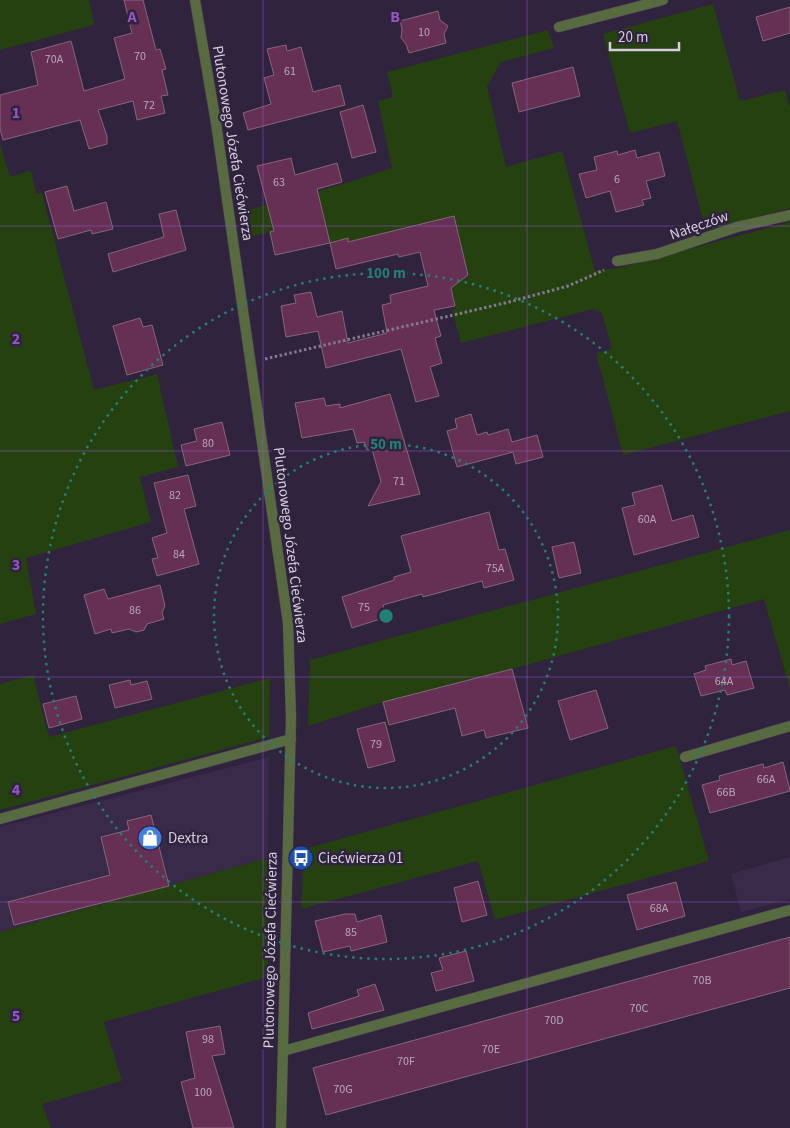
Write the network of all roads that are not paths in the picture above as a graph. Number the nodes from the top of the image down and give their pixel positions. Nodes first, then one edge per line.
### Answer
1 (195, 0) edge
2 (663, 0) edge
3 (559, 27) dead end
4 (790, 215) edge
5 (617, 261) road end
6 (790, 726) edge
7 (291, 739) junction
8 (685, 756) dead end
9 (0, 819) edge
10 (790, 910) edge
11 (283, 1051) junction
12 (281, 1128) edge

1 - 7 street, Plutonowego Józefa Ciećwierza
2 - 3 street
4 - 5 street, Nałęczów
6 - 8 street
7 - 9 street
7 - 11 street, Plutonowego Józefa Ciećwierza
10 - 11 street
11 - 12 street, Plutonowego Józefa Ciećwierza

